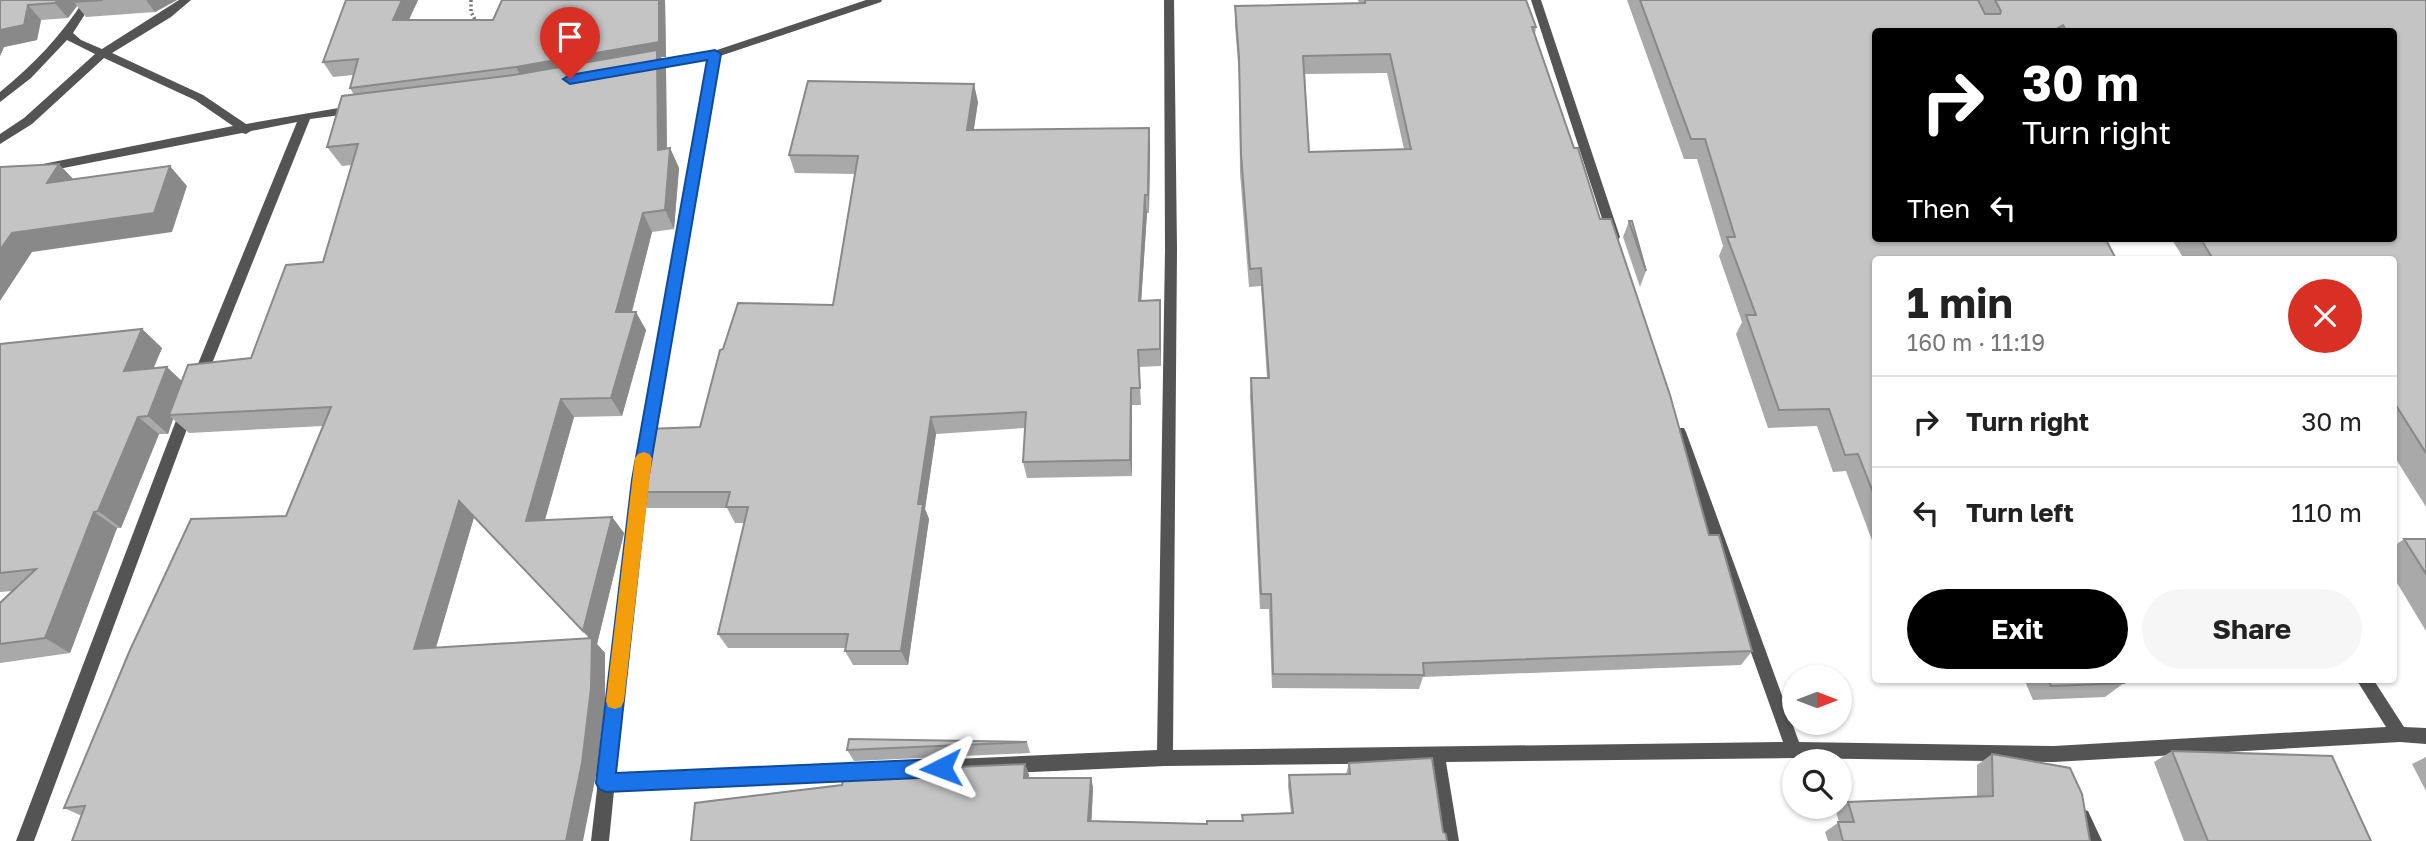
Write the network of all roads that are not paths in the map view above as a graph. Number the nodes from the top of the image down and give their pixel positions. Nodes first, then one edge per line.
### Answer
1 (89, 0) edge
2 (186, 0) edge
3 (877, 0) edge
4 (1169, 0) edge
5 (1536, 0) edge
6 (68, 35) junction
7 (104, 53) junction
8 (715, 54) junction
9 (636, 68) edge
10 (0, 98) edge
11 (362, 108) edge
12 (305, 116) junction
13 (246, 130) junction
14 (0, 140) edge
15 (27, 171) edge
16 (1617, 247) edge
17 (1673, 416) edge
18 (2367, 683) edge
19 (2400, 734) junction
20 (2426, 736) edge
21 (1794, 749) edge
22 (1782, 750) edge
23 (1852, 752) edge
24 (1437, 755) junction
25 (1165, 758) junction
26 (606, 783) junction
27 (2076, 804) edge
28 (25, 841) edge
29 (600, 841) edge
30 (1450, 841) edge
31 (2093, 841) edge

1 - 6 street
2 - 7 street
3 - 8 street
4 - 25 street
5 - 16 street
6 - 7 street
6 - 10 street
7 - 13 street
7 - 14 street
8 - 9 street
8 - 26 street
11 - 12 street
12 - 13 street
12 - 28 street
13 - 15 street
17 - 21 street
18 - 19 street
19 - 20 street
19 - 23 street
22 - 24 street
24 - 25 street
24 - 30 street
25 - 26 street
26 - 29 street
27 - 31 street

